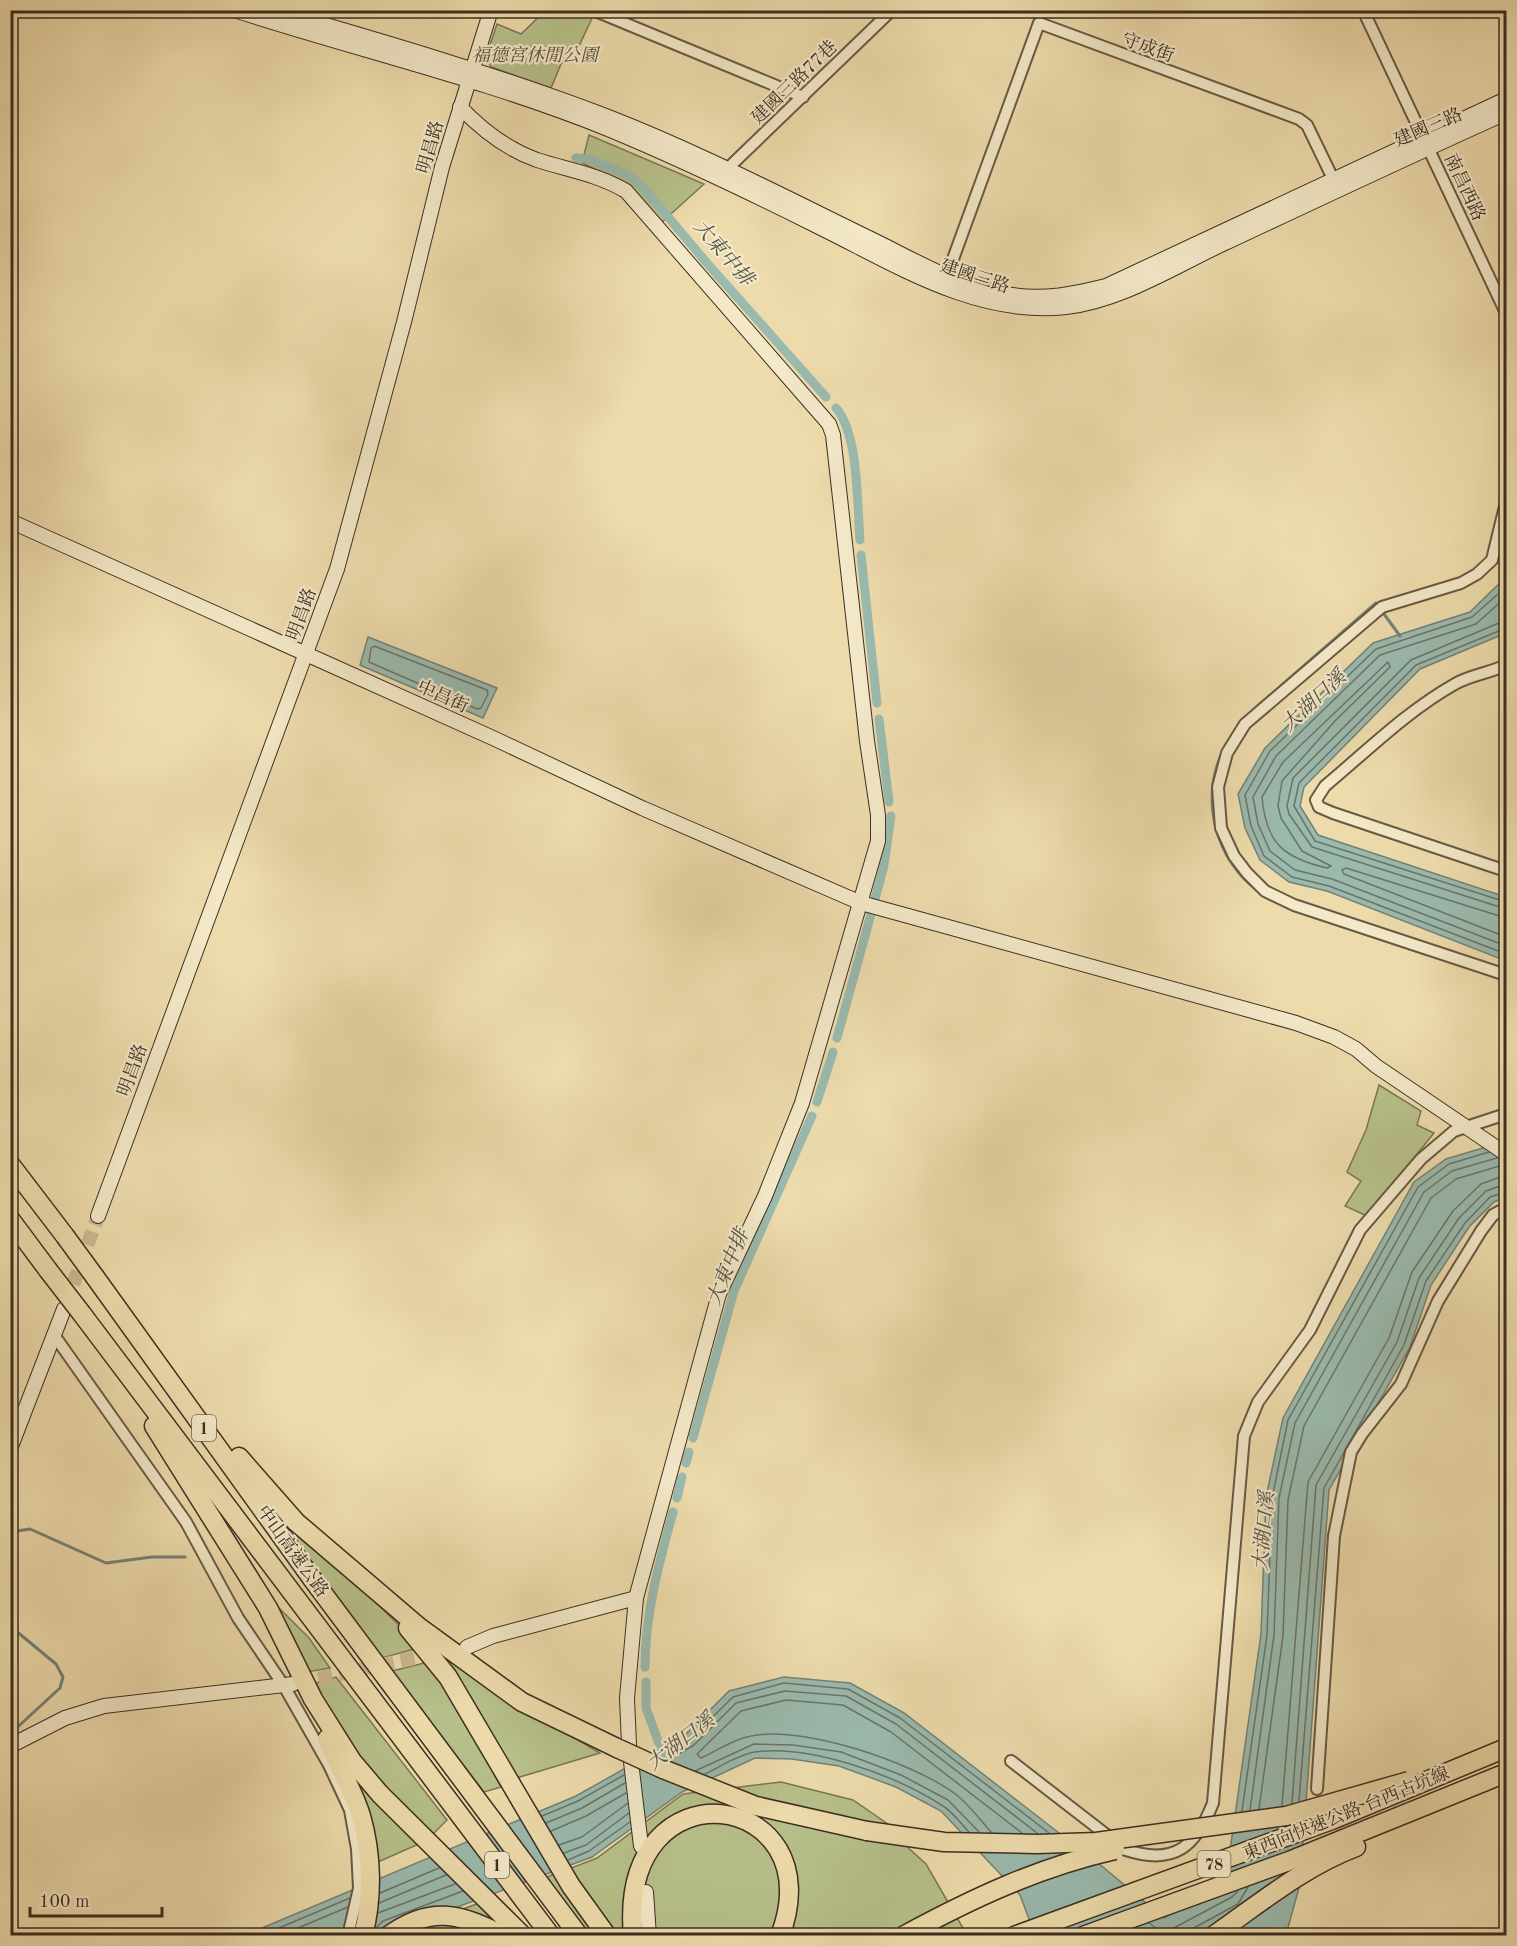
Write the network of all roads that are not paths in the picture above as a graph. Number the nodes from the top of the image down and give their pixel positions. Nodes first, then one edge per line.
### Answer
1 (234, 10) edge
2 (274, 10) edge
3 (491, 10) edge
4 (593, 10) edge
5 (892, 10) edge
6 (1363, 10) edge
7 (470, 75) junction
8 (803, 97) junction
9 (1506, 99) edge
10 (460, 107) junction
11 (1506, 113) edge
12 (1426, 142) junction
13 (722, 173) junction
14 (1335, 184) junction
15 (945, 281) junction
16 (1506, 313) edge
17 (1506, 502) edge
18 (10, 522) edge
19 (306, 655) junction
20 (1506, 665) edge
21 (1506, 871) edge
22 (861, 903) junction
23 (1506, 975) edge
24 (1506, 1114) edge
25 (1471, 1130) junction
26 (1506, 1154) edge
27 (10, 1164) edge
28 (1506, 1208) edge
29 (98, 1216) tunnel mouth
30 (10, 1219) edge
31 (99, 1282) junction
32 (64, 1309) tunnel mouth
33 (86, 1320) junction
34 (54, 1335) junction
35 (10, 1449) edge
36 (343, 1563) junction
37 (636, 1598) junction
38 (467, 1647) dead end
39 (289, 1685) junction
40 (313, 1699) junction
41 (1506, 1742) edge
42 (10, 1746) edge
43 (1506, 1748) edge
44 (1011, 1761) dead end
45 (1506, 1773) edge
46 (1506, 1782) edge
47 (1410, 1784) junction
48 (1317, 1789) dead end
49 (1205, 1829) junction
50 (645, 1842) junction
51 (646, 1892) dead end
52 (1218, 1932) edge
53 (515, 1933) edge
54 (348, 1935) edge
55 (363, 1935) edge
56 (388, 1935) edge
57 (551, 1935) edge
58 (579, 1935) edge
59 (607, 1935) edge
60 (633, 1935) edge
61 (649, 1935) edge
62 (780, 1935) edge
63 (903, 1935) edge
64 (1014, 1935) edge
65 (1083, 1935) edge

1 - 7 street
2 - 7 street
3 - 7 street, 明昌路
4 - 8 street
5 - 8 street, 建國三路77巷
6 - 12 street, 南昌西路
7 - 10 street, 明昌路
7 - 13 street, 建國三路
8 - 13 street, 建國三路77巷
9 - 12 street, 建國三路
10 - 19 street, 明昌路
10 - 22 street
11 - 12 street, 建國三路
12 - 14 street, 建國三路
12 - 16 street, 南昌西路
13 - 15 street, 建國三路
14 - 15 street, 建國三路
14 - 15 street, 守成街
17 - 23 street
18 - 19 street, 中昌街
19 - 22 street, 中昌街
19 - 29 street, 明昌路
20 - 21 street
22 - 25 street, 中昌街
22 - 37 street
24 - 25 street
25 - 26 street, 中昌街
25 - 44 street
27 - 31 highway, 中山高速公路 / 1, bridge
28 - 48 street
30 - 33 highway, 中山高速公路 / 1, bridge
31 - 36 highway
31 - 58 highway, 中山高速公路 / 1
32 - 34 street
33 - 40 highway
33 - 57 highway, 中山高速公路 / 1
34 - 35 street
34 - 39 street
36 - 49 highway, bridge
36 - 59 highway
37 - 38 street
37 - 50 street
39 - 42 street
39 - 54 street
40 - 53 highway
40 - 55 highway
41 - 47 highway
43 - 47 highway, 東西向快速公路 台西古坑線 / 78
45 - 65 highway, 東西向快速公路 台西古坑線 / 78
46 - 52 highway
47 - 49 highway, bridge
47 - 64 highway, 東西向快速公路 台西古坑線 / 78
49 - 63 highway, bridge
50 - 60 highway
50 - 62 highway
51 - 61 street
53 - 56 highway

